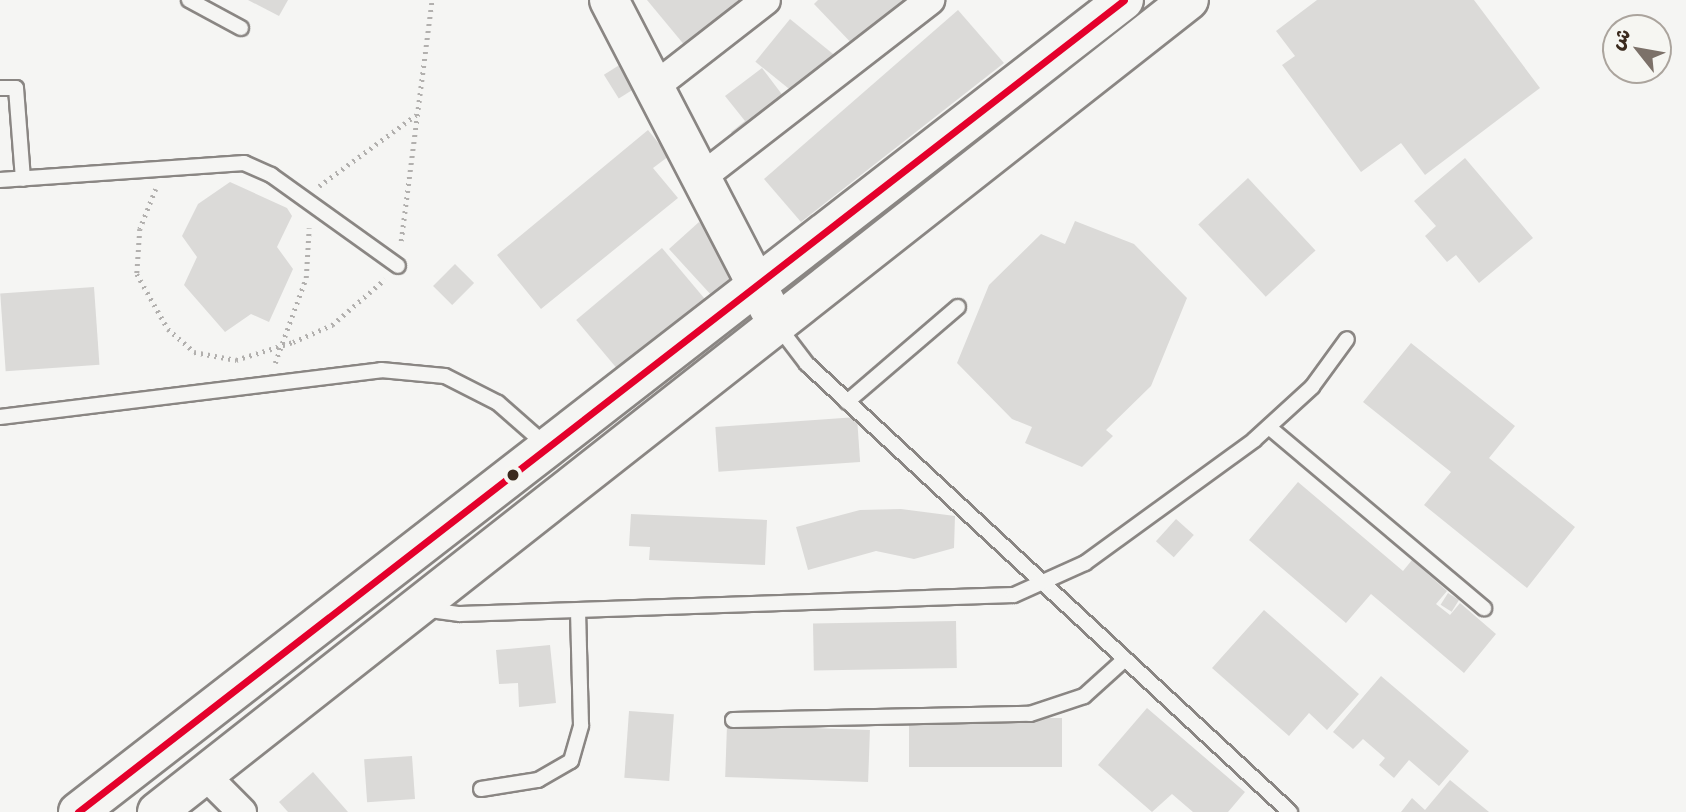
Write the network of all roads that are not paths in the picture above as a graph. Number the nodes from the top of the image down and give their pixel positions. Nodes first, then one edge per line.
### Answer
1 (189, 0) edge
2 (609, 0) edge
3 (766, 0) edge
4 (930, 0) edge
5 (1124, 0) edge
6 (1189, 0) edge
7 (241, 29) dead end
8 (0, 88) edge
9 (653, 88) junction
10 (702, 177) junction
11 (23, 179) junction
12 (0, 180) edge
13 (398, 266) road end
14 (757, 287) junction
15 (958, 307) dead end
16 (778, 326) junction
17 (1347, 339) dead end
18 (847, 402) junction
19 (0, 416) edge
20 (1270, 428) junction
21 (550, 449) junction
22 (1044, 585) junction
23 (415, 607) junction
24 (1484, 608) dead end
25 (578, 611) junction
26 (1125, 659) junction
27 (733, 720) dead end
28 (206, 776) junction
29 (481, 789) dead end
30 (78, 812) edge
31 (157, 812) edge
32 (242, 812) edge
33 (1290, 812) edge

1 - 7 lane
2 - 9 street
3 - 9 street
4 - 10 street
5 - 14 street
6 - 16 street
8 - 11 lane
9 - 10 street
10 - 14 street
11 - 12 lane
11 - 13 lane
14 - 16 street
14 - 21 street
15 - 18 lane
16 - 18 lane
16 - 23 street
17 - 20 lane
18 - 22 lane
19 - 21 lane
20 - 22 lane
20 - 24 lane
21 - 30 street
22 - 25 lane
22 - 26 lane
23 - 25 lane
23 - 28 street
25 - 29 lane
26 - 27 lane
26 - 33 lane
28 - 31 street
28 - 32 street

